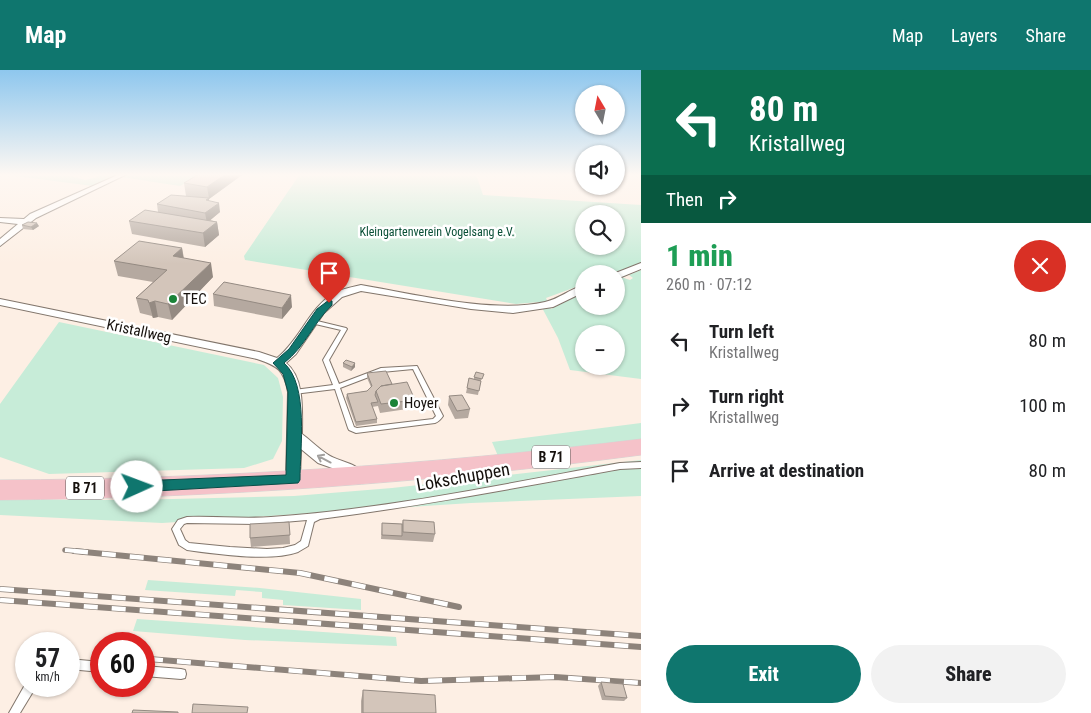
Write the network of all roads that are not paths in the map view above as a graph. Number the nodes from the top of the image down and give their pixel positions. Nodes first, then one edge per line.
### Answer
1 (62, 204) edge
2 (0, 220) edge
3 (25, 222) junction
4 (0, 243) edge
5 (641, 266) edge
6 (625, 272) edge
7 (575, 292) edge
8 (0, 302) edge
9 (313, 322) junction
10 (278, 363) junction
11 (337, 387) junction
12 (294, 392) junction
13 (294, 435) junction
14 (641, 447) edge
15 (641, 465) edge
16 (357, 475) junction
17 (293, 480) junction
18 (0, 490) edge
19 (319, 515) junction
20 (155, 672) edge
21 (182, 674) dead end
22 (23, 697) edge
23 (14, 713) edge

1 - 3 street
2 - 3 street
3 - 4 street
5 - 6 street
7 - 9 street
8 - 10 street, Kristallweg
9 - 10 street
9 - 11 lane
10 - 12 street
11 - 11 lane
11 - 12 lane
12 - 13 street
16 -> 13 street
13 - 17 street
14 - 16 main road, B 71
15 - 19 lane, Lokschuppen
16 - 17 main road, B 71
17 - 18 main road, B 71
19 - 19 lane, Lokschuppen
20 - 21 lane
22 - 23 lane

